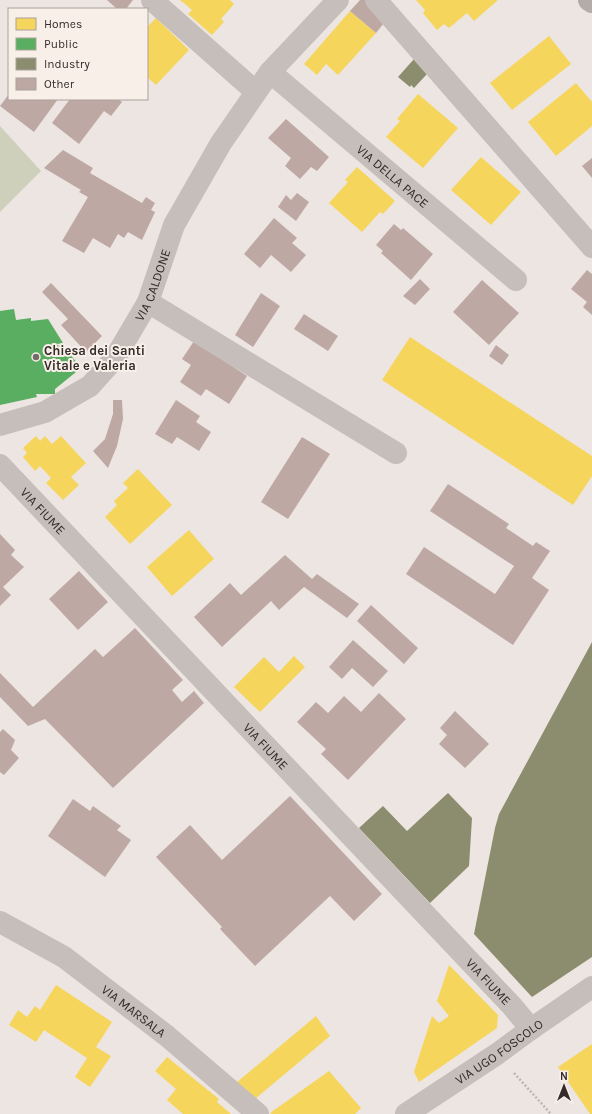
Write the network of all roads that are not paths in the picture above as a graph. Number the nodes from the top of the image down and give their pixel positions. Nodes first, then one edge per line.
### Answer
1 (152, 0) edge
2 (338, 0) edge
3 (376, 0) edge
4 (589, 0) edge
5 (592, 2) edge
6 (270, 72) junction
7 (256, 92) junction
8 (592, 247) edge
9 (516, 280) dead end
10 (148, 302) junction
11 (0, 425) edge
12 (396, 453) dead end
13 (0, 465) edge
14 (0, 922) edge
15 (592, 987) edge
16 (531, 1029) junction
17 (258, 1114) edge
18 (406, 1114) edge

1 - 7 street
2 - 6 street, VIA CALDONE
3 - 8 street
4 - 5 main road
6 - 7 street, VIA CALDONE
6 - 9 street, VIA DELLA PACE
7 - 10 street, VIA CALDONE
10 - 11 street, VIA CALDONE
10 - 12 street
13 - 16 street, VIA FIUME
14 - 17 street, VIA MARSALA
15 - 16 street, VIA UGO FOSCOLO
16 - 18 street, VIA UGO FOSCOLO

